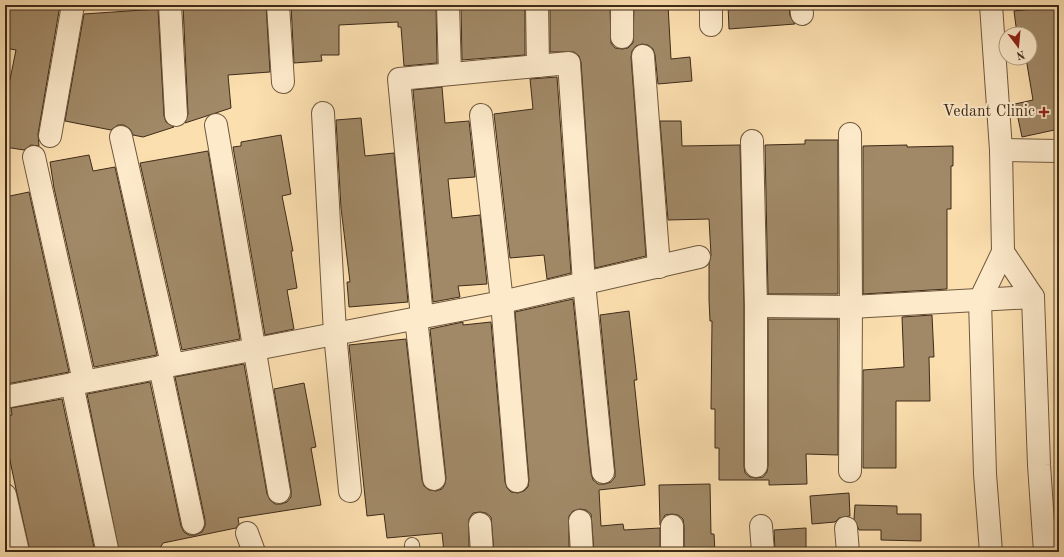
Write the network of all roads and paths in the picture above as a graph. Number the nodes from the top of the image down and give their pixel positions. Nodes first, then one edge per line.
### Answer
1 (73, 5) edge
2 (170, 5) edge
3 (278, 5) edge
4 (448, 5) edge
5 (537, 5) edge
6 (622, 5) edge
7 (991, 5) edge
8 (622, 37) dead end
9 (643, 56) dead end
10 (538, 66) junction
11 (450, 74) junction
12 (283, 82) dead end
13 (323, 113) dead end
14 (176, 115) dead end
15 (481, 116) dead end
16 (216, 125) dead end
17 (850, 134) dead end
18 (50, 136) dead end
19 (121, 137) dead end
20 (752, 141) dead end
21 (1001, 150) junction
22 (1059, 151) edge
23 (34, 157) dead end
24 (1002, 252) junction
25 (699, 258) dead end
26 (658, 267) junction
27 (584, 283) junction
28 (1032, 297) junction
29 (980, 300) junction
30 (502, 302) junction
31 (756, 306) junction
32 (852, 306) junction
33 (419, 317) junction
34 (335, 333) junction
35 (254, 349) junction
36 (166, 366) junction
37 (78, 382) junction
38 (5, 397) edge
39 (756, 466) dead end
40 (850, 471) dead end
41 (603, 472) dead end
42 (434, 479) dead end
43 (516, 481) dead end
44 (350, 490) dead end
45 (279, 492) dead end
46 (5, 495) edge
47 (580, 521) dead end
48 (194, 523) dead end
49 (480, 524) dead end
50 (672, 526) dead end
51 (761, 526) dead end
52 (846, 528) dead end
53 (107, 549) dead end
54 (18, 552) edge
55 (482, 552) edge
56 (582, 552) edge
57 (672, 552) edge
58 (763, 552) edge
59 (848, 552) edge
60 (991, 552) edge
61 (1045, 552) edge

1 - 18 street
2 - 14 street
3 - 12 street
4 - 11 street
5 - 10 street
6 - 8 street
7 - 21 street
9 - 26 street
10 - 11 street
10 - 27 street
11 - 33 street
13 - 34 street
15 - 30 street
16 - 35 street
17 - 32 street
19 - 36 street
20 - 31 street
21 - 22 street
21 - 24 street
23 - 37 street
24 - 28 street
24 - 29 street
25 - 26 street
26 - 27 street
27 - 30 street
27 - 41 street
28 - 29 street
28 - 61 street
29 - 32 street
29 - 60 street
30 - 33 street
30 - 43 street
31 - 32 street
31 - 39 street
32 - 40 street
33 - 34 street
33 - 42 street
34 - 35 street
34 - 44 street
35 - 36 street
35 - 45 street
36 - 37 street
36 - 48 street
37 - 38 street
37 - 53 street
46 - 54 street
47 - 56 street
49 - 55 street
50 - 57 street
51 - 58 street
52 - 59 street

